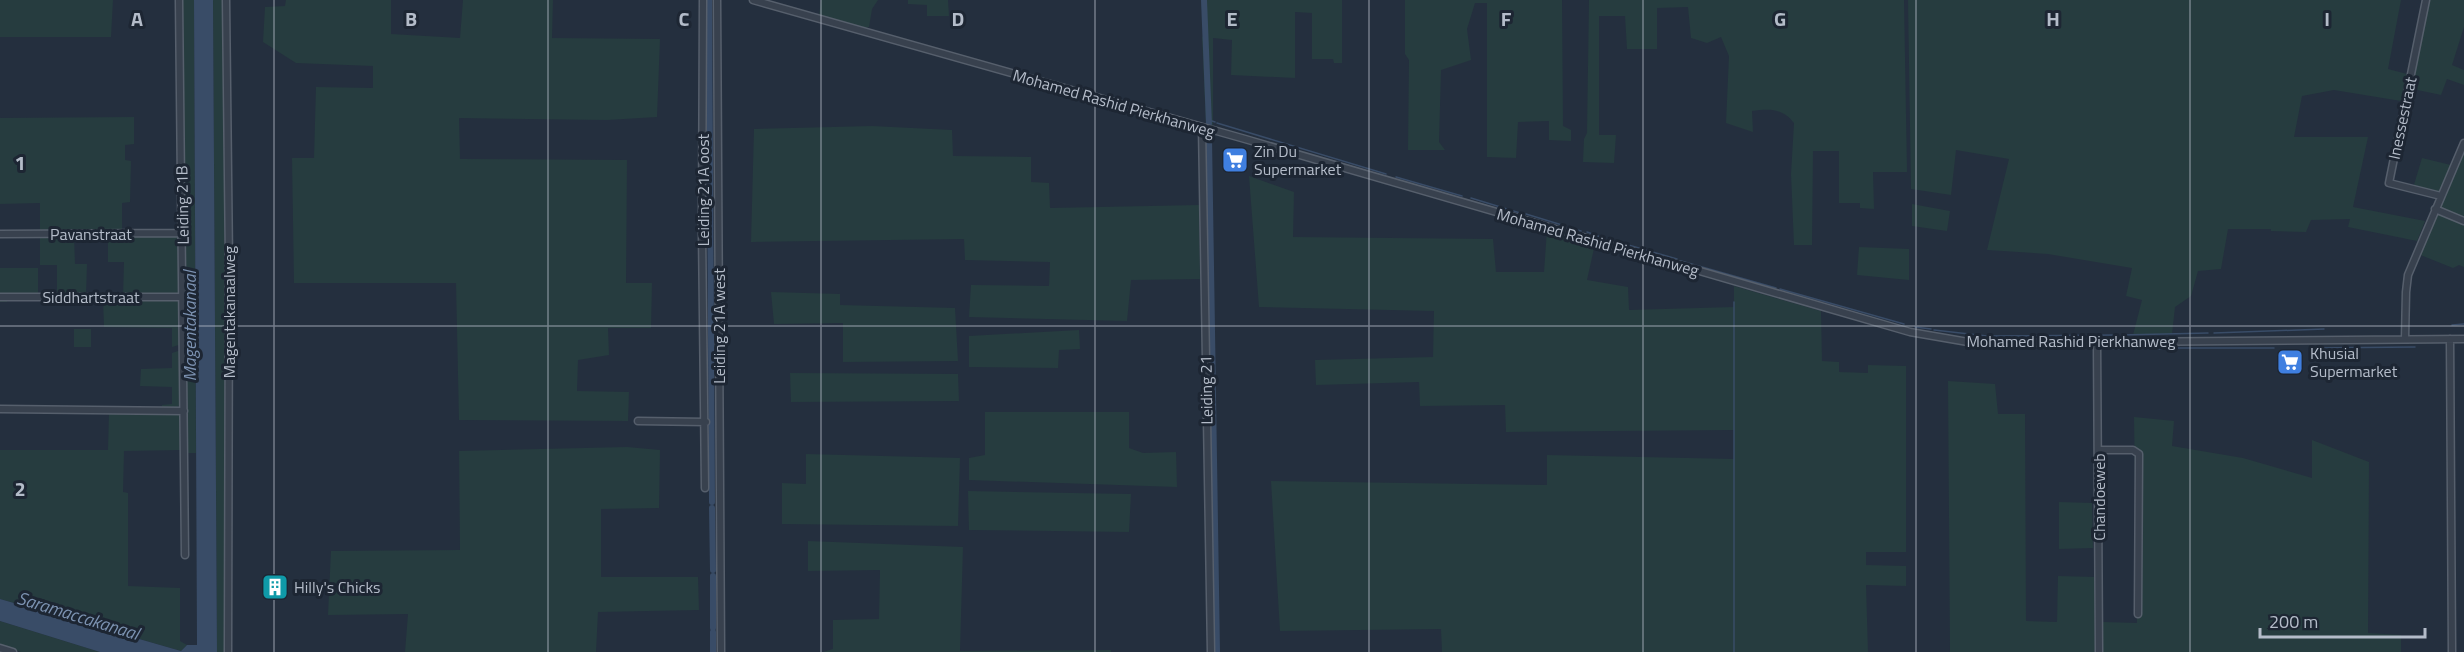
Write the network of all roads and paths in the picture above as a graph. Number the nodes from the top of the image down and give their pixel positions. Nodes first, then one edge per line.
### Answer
1 (179, 0) edge
2 (226, 0) edge
3 (703, 0) edge
4 (717, 0) edge
5 (753, 0) edge
6 (2426, 0) edge
7 (1202, 127) junction
8 (2464, 143) edge
9 (2441, 196) junction
10 (2435, 209) junction
11 (2464, 221) edge
12 (182, 233) junction
13 (0, 234) edge
14 (0, 297) edge
15 (183, 297) junction
16 (2405, 339) junction
17 (2450, 339) junction
18 (2464, 339) edge
19 (2097, 342) junction
20 (0, 409) edge
21 (184, 411) junction
22 (638, 421) dead end
23 (706, 422) junction
24 (2099, 450) junction
25 (705, 488) dead end
26 (185, 555) dead end
27 (2138, 614) dead end
28 (0, 648) edge
29 (13, 652) edge
30 (228, 652) edge
31 (721, 652) edge
32 (1211, 652) edge
33 (2099, 652) edge
34 (2452, 652) edge

1 - 12 street, Leiding 21B
2 - 30 street, Magentakanaalweg
3 - 23 street, Leiding 21A oost
4 - 31 street, Leiding 21A west
5 - 7 street, Mohamed Rashid Pierkhanweg
6 - 9 street, Inessestraat
7 - 19 street, Mohamed Rashid Pierkhanweg
7 - 32 street, Leiding 21
8 - 9 street
9 - 10 street
10 - 11 street
10 - 16 street
12 - 13 street, Pavanstraat
12 - 15 street, Leiding 21B
14 - 15 street, Siddhartstraat
15 - 21 street, Leiding 21B
16 - 17 street, Mohamed Rashid Pierkhanweg
16 - 19 street, Mohamed Rashid Pierkhanweg
17 - 18 street, Mohamed Rashid Pierkhanweg
17 - 34 street
19 - 24 street, Chandoeweb
20 - 21 street
21 - 26 street, Leiding 21B
22 - 23 street
23 - 25 street, Leiding 21A oost
24 - 27 street
24 - 33 street, Chandoeweb
28 - 29 street

